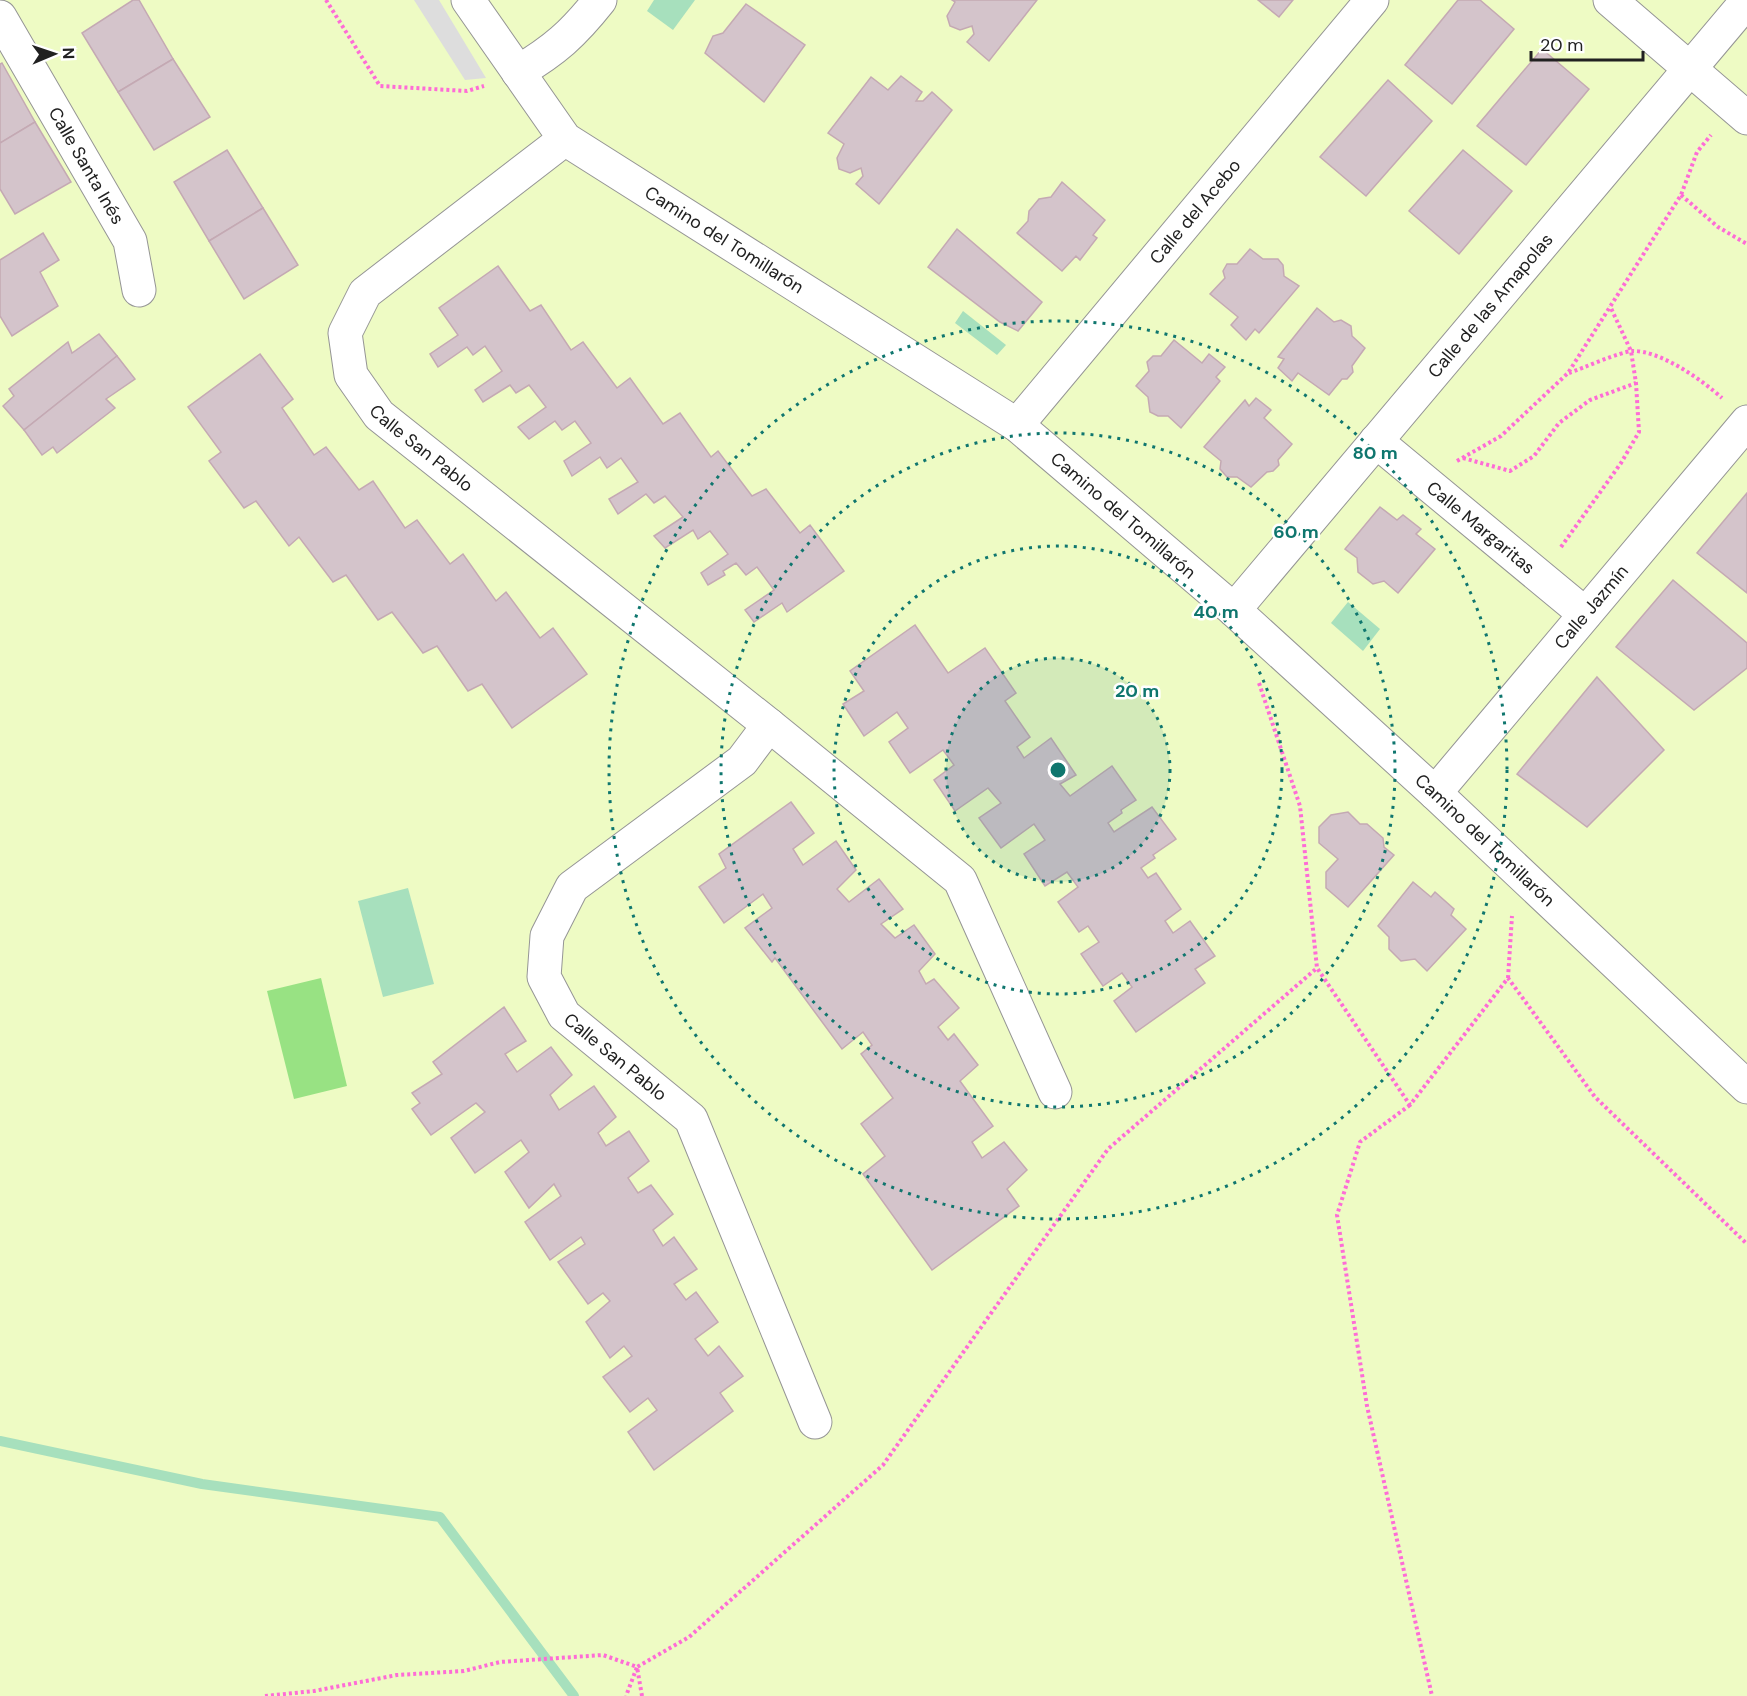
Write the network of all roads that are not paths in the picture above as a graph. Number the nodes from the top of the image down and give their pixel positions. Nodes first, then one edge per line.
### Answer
1 (468, 0) edge
2 (600, 0) edge
3 (1372, 0) edge
4 (1610, 0) edge
5 (1747, 1) edge
6 (0, 17) edge
7 (1689, 68) junction
8 (518, 72) junction
9 (1740, 112) edge
10 (566, 139) junction
11 (139, 290) dead end
12 (1736, 411) edge
13 (1017, 425) junction
14 (1376, 441) junction
15 (1234, 610) junction
16 (1586, 614) junction
17 (768, 725) junction
18 (1435, 793) junction
19 (1747, 1087) edge
20 (1055, 1092) dead end
21 (815, 1422) dead end

1 - 8 street, Camino del Tomillarón
2 - 8 street
3 - 13 street, Calle del Acebo
4 - 7 street
5 - 7 street, Calle de las Amapolas
6 - 11 street, Calle Santa Inés
7 - 9 street
7 - 14 street, Calle de las Amapolas
8 - 10 street, Camino del Tomillarón
10 - 13 street, Camino del Tomillarón
10 - 17 street, Calle San Pablo
12 - 16 street, Calle Jazmín
13 - 15 street, Camino del Tomillarón
14 - 15 street, Calle de las Amapolas
14 - 16 street, Calle Margaritas
15 - 18 street, Camino del Tomillarón
16 - 18 street, Calle Jazmín
17 - 20 street, Calle San Pablo
17 - 21 street, Calle San Pablo
18 - 19 street, Camino del Tomillarón

